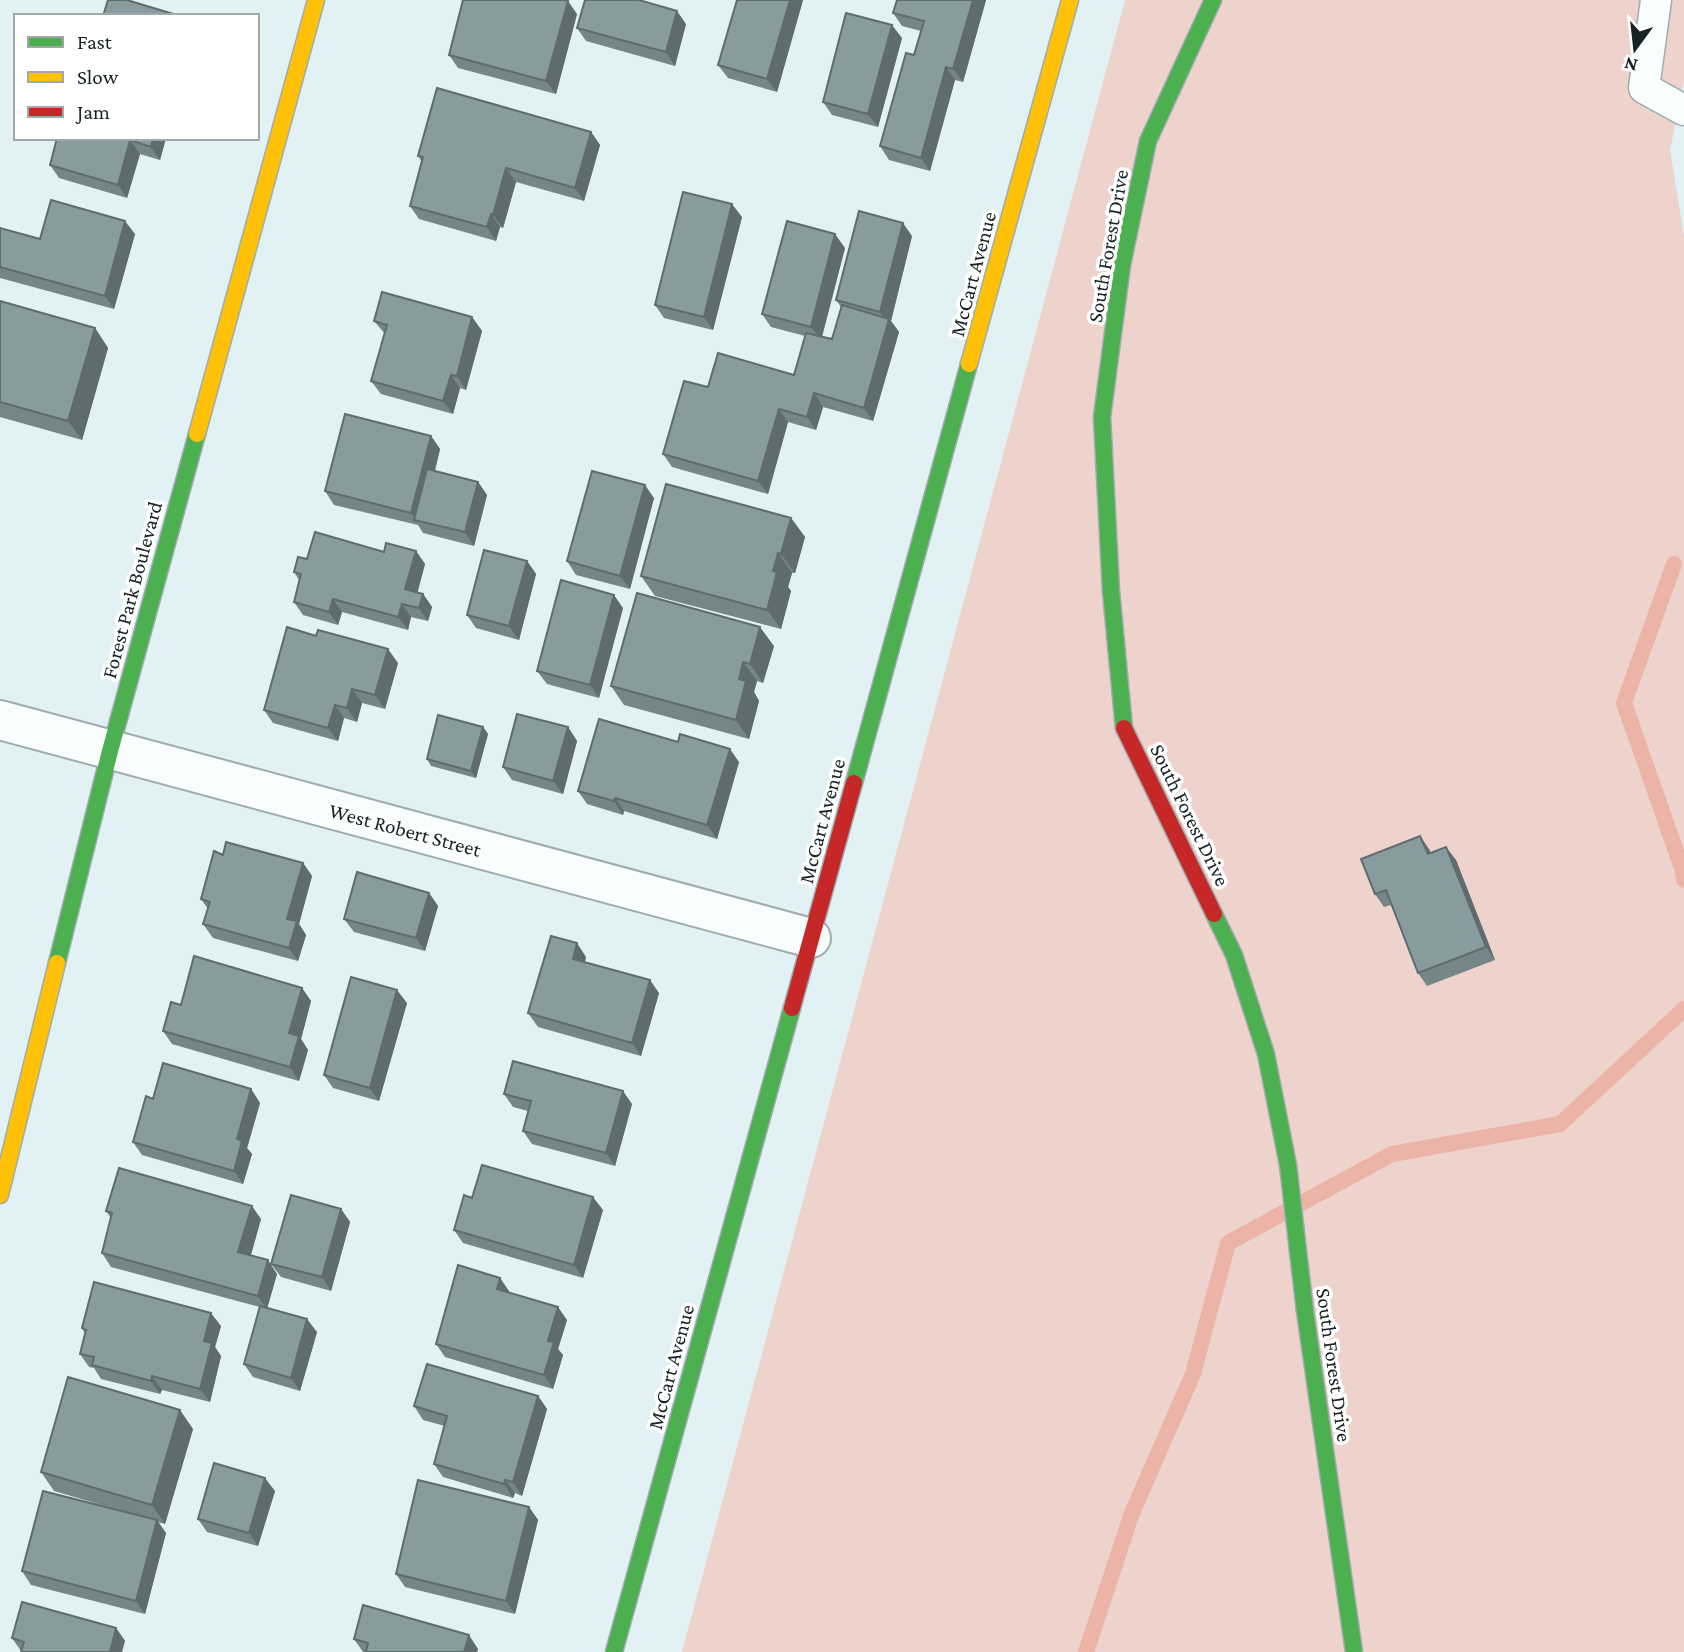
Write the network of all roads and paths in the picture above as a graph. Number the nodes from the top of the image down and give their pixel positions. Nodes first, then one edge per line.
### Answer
1 (316, 0) edge
2 (1070, 0) edge
3 (1213, 0) edge
4 (1657, 0) edge
5 (1684, 110) edge
6 (0, 720) edge
7 (110, 751) junction
8 (811, 938) junction
9 (0, 1195) edge
10 (614, 1652) edge
11 (1354, 1652) edge

1 - 7 street, Forest Park Boulevard
2 - 8 street, McCart Avenue
3 - 11 street, South Forest Drive
4 - 5 lane
6 - 7 street, West Robert Street
7 - 8 street, West Robert Street
7 - 9 street, Forest Park Boulevard
8 - 10 street, McCart Avenue

